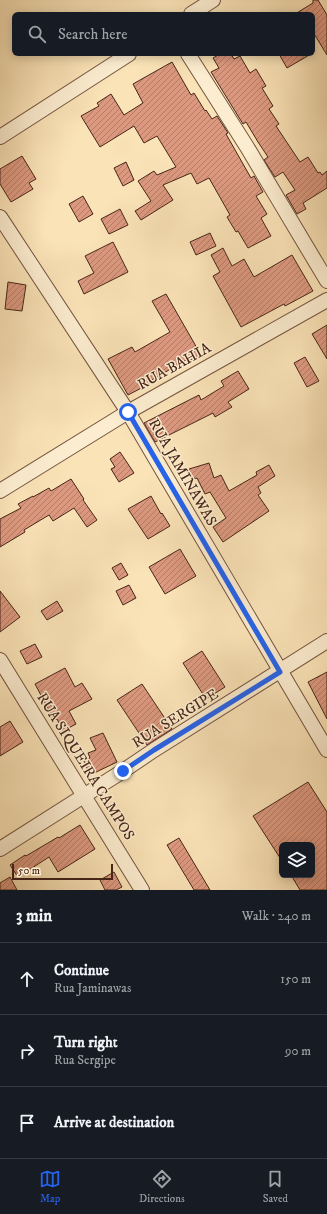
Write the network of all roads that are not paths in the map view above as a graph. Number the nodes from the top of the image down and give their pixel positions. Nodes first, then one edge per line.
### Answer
1 (213, 0) edge
2 (194, 12) edge
3 (126, 56) edge
4 (189, 56) edge
5 (0, 137) edge
6 (0, 217) edge
7 (327, 281) edge
8 (327, 300) edge
9 (128, 412) junction
10 (0, 491) edge
11 (327, 641) edge
12 (0, 660) edge
13 (280, 672) junction
14 (327, 750) edge
15 (84, 795) junction
16 (0, 849) edge
17 (142, 890) edge

1 - 2 street
3 - 5 street
4 - 7 street
6 - 9 street, RUA JAMINAWAS
8 - 9 street, RUA BAHIA
9 - 10 street, RUA BAHIA
9 - 13 street, RUA JAMINAWAS
11 - 13 street, RUA SERGIPE
12 - 15 street, RUA SIQUEIRA CAMPOS
13 - 14 street, RUA JAMINAWAS
13 - 15 street, RUA SERGIPE
15 - 16 street, RUA SERGIPE
15 - 17 street, RUA SIQUEIRA CAMPOS

